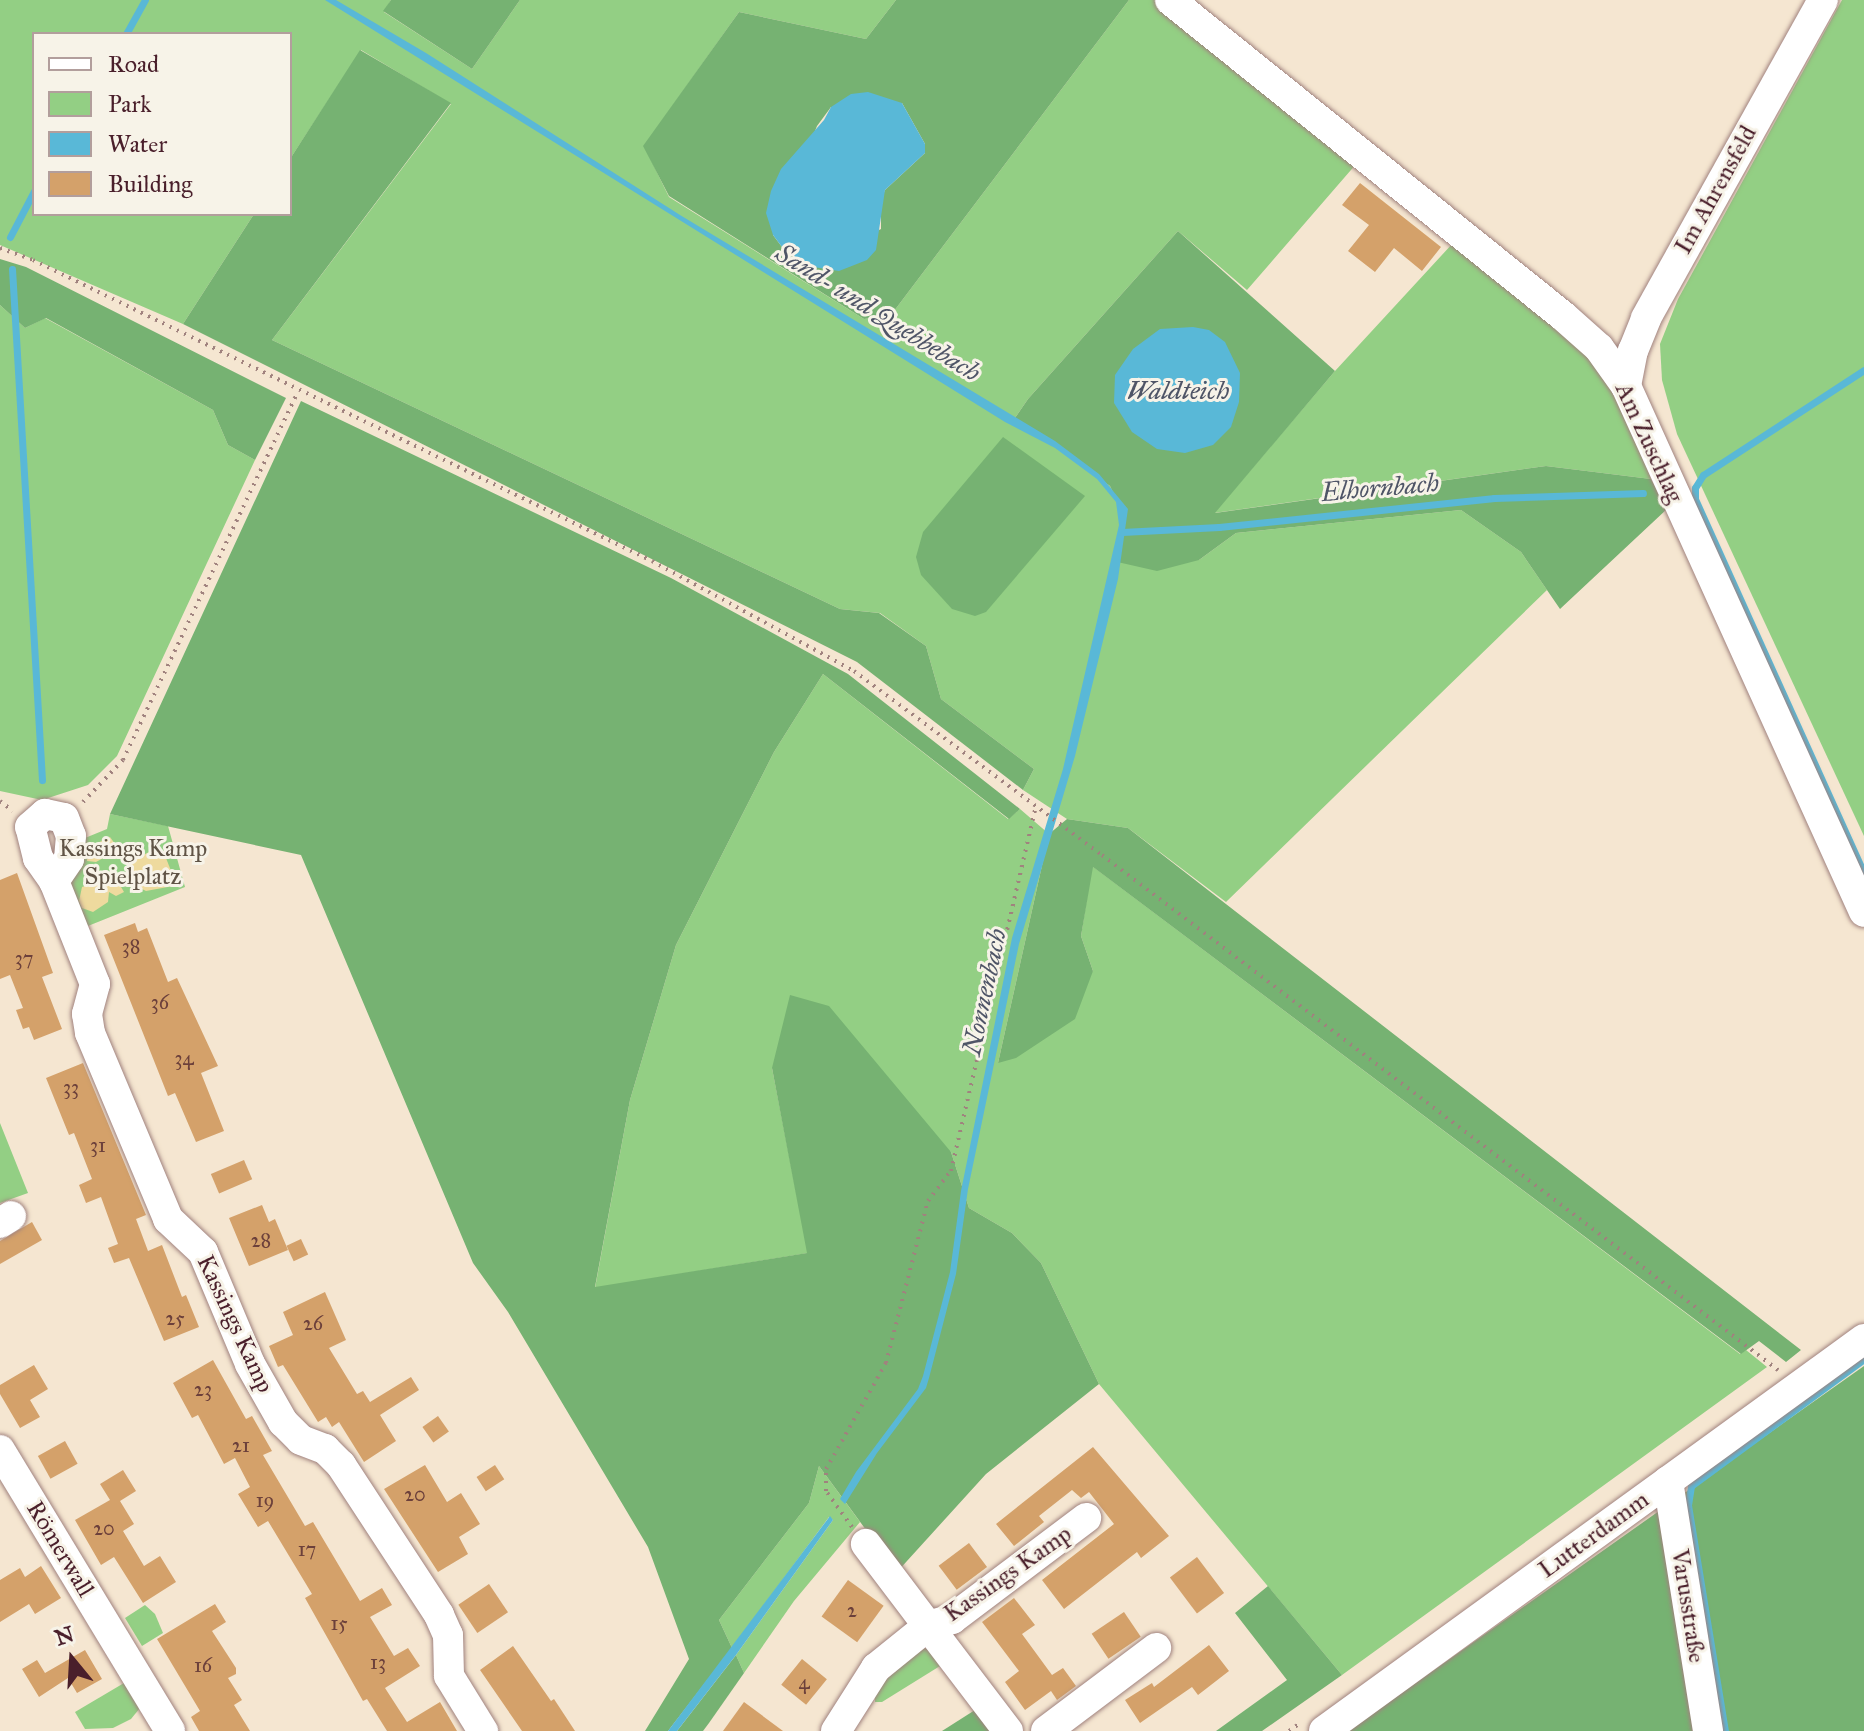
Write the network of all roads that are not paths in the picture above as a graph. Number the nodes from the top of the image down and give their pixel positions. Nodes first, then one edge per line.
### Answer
1 (1170, 0) edge
2 (1823, 0) edge
3 (1626, 386) junction
4 (54, 881) dead end
5 (1864, 912) edge
6 (1864, 1339) edge
7 (0, 1450) edge
8 (1668, 1481) junction
9 (1086, 1518) dead end
10 (866, 1544) road end
11 (928, 1626) junction
12 (1156, 1648) dead end
13 (170, 1731) edge
14 (483, 1731) edge
15 (836, 1731) edge
16 (1008, 1731) edge
17 (1046, 1731) edge
18 (1324, 1731) edge
19 (1708, 1731) edge

1 - 3 street, Am Zuschlag
2 - 3 street, Im Ahrensfeld
3 - 5 street, Am Zuschlag
4 - 14 street, Kassings Kamp
6 - 8 street, Lutterdamm
7 - 13 street, Römerwall
8 - 18 street, Lutterdamm
8 - 19 street, Varusstraße
9 - 11 street, Kassings Kamp
10 - 11 street
11 - 15 street, Kassings Kamp
11 - 16 street, Kassings Kamp
12 - 17 street

